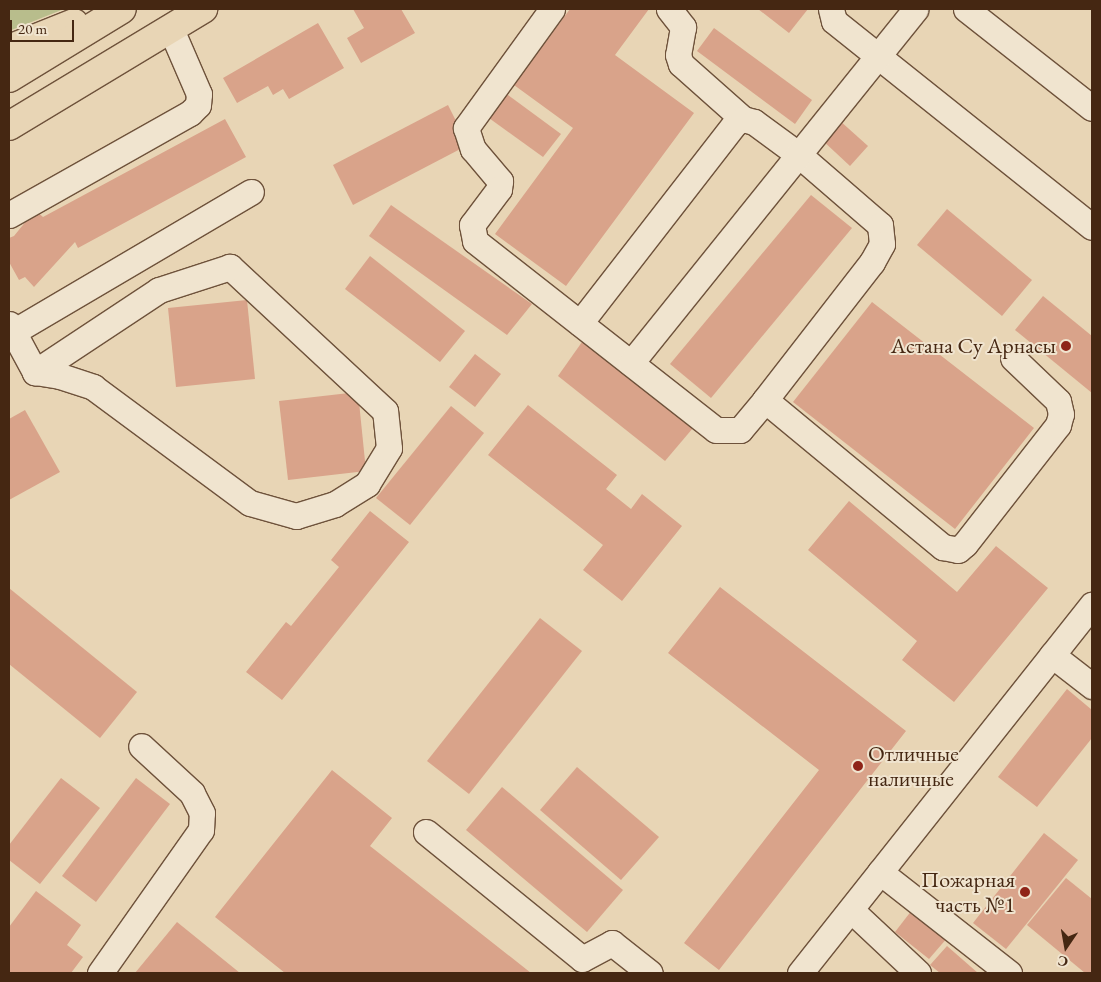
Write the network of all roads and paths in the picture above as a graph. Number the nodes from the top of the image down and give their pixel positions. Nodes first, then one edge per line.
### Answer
1 (111, 9) edge
2 (122, 9) edge
3 (202, 9) edge
4 (552, 9) edge
5 (669, 9) edge
6 (916, 9) edge
7 (966, 9) edge
8 (828, 13) edge
9 (170, 27) junction
10 (9, 49) edge
11 (879, 56) junction
12 (9, 78) edge
13 (1092, 108) edge
14 (743, 119) junction
15 (9, 126) edge
16 (799, 156) junction
17 (251, 192) dead end
18 (9, 215) edge
19 (1092, 227) edge
20 (580, 323) junction
21 (11, 328) edge
22 (1013, 358) dead end
23 (631, 363) junction
24 (35, 372) junction
25 (764, 400) junction
26 (1092, 605) edge
27 (1052, 655) junction
28 (1092, 686) edge
29 (141, 746) dead end
30 (426, 832) dead end
31 (880, 872) junction
32 (851, 910) junction
33 (100, 973) edge
34 (650, 973) edge
35 (800, 973) edge
36 (918, 973) edge
37 (1009, 973) edge

1 - 10 main road
2 - 12 main road
3 - 9 main road
4 - 20 street
5 - 14 street
6 - 11 street
7 - 13 street
8 - 11 street
9 - 15 main road
9 - 18 street
11 - 16 street
11 - 19 street
14 - 16 street
14 - 20 street
16 - 23 street
16 - 25 street
17 - 21 street
20 - 23 street
21 - 24 street
22 - 25 street
23 - 25 street
24 - 24 street
26 - 27 street
27 - 28 street
27 - 31 street
29 - 33 street
30 - 34 street
31 - 32 street
31 - 37 street
32 - 35 street
32 - 36 street

